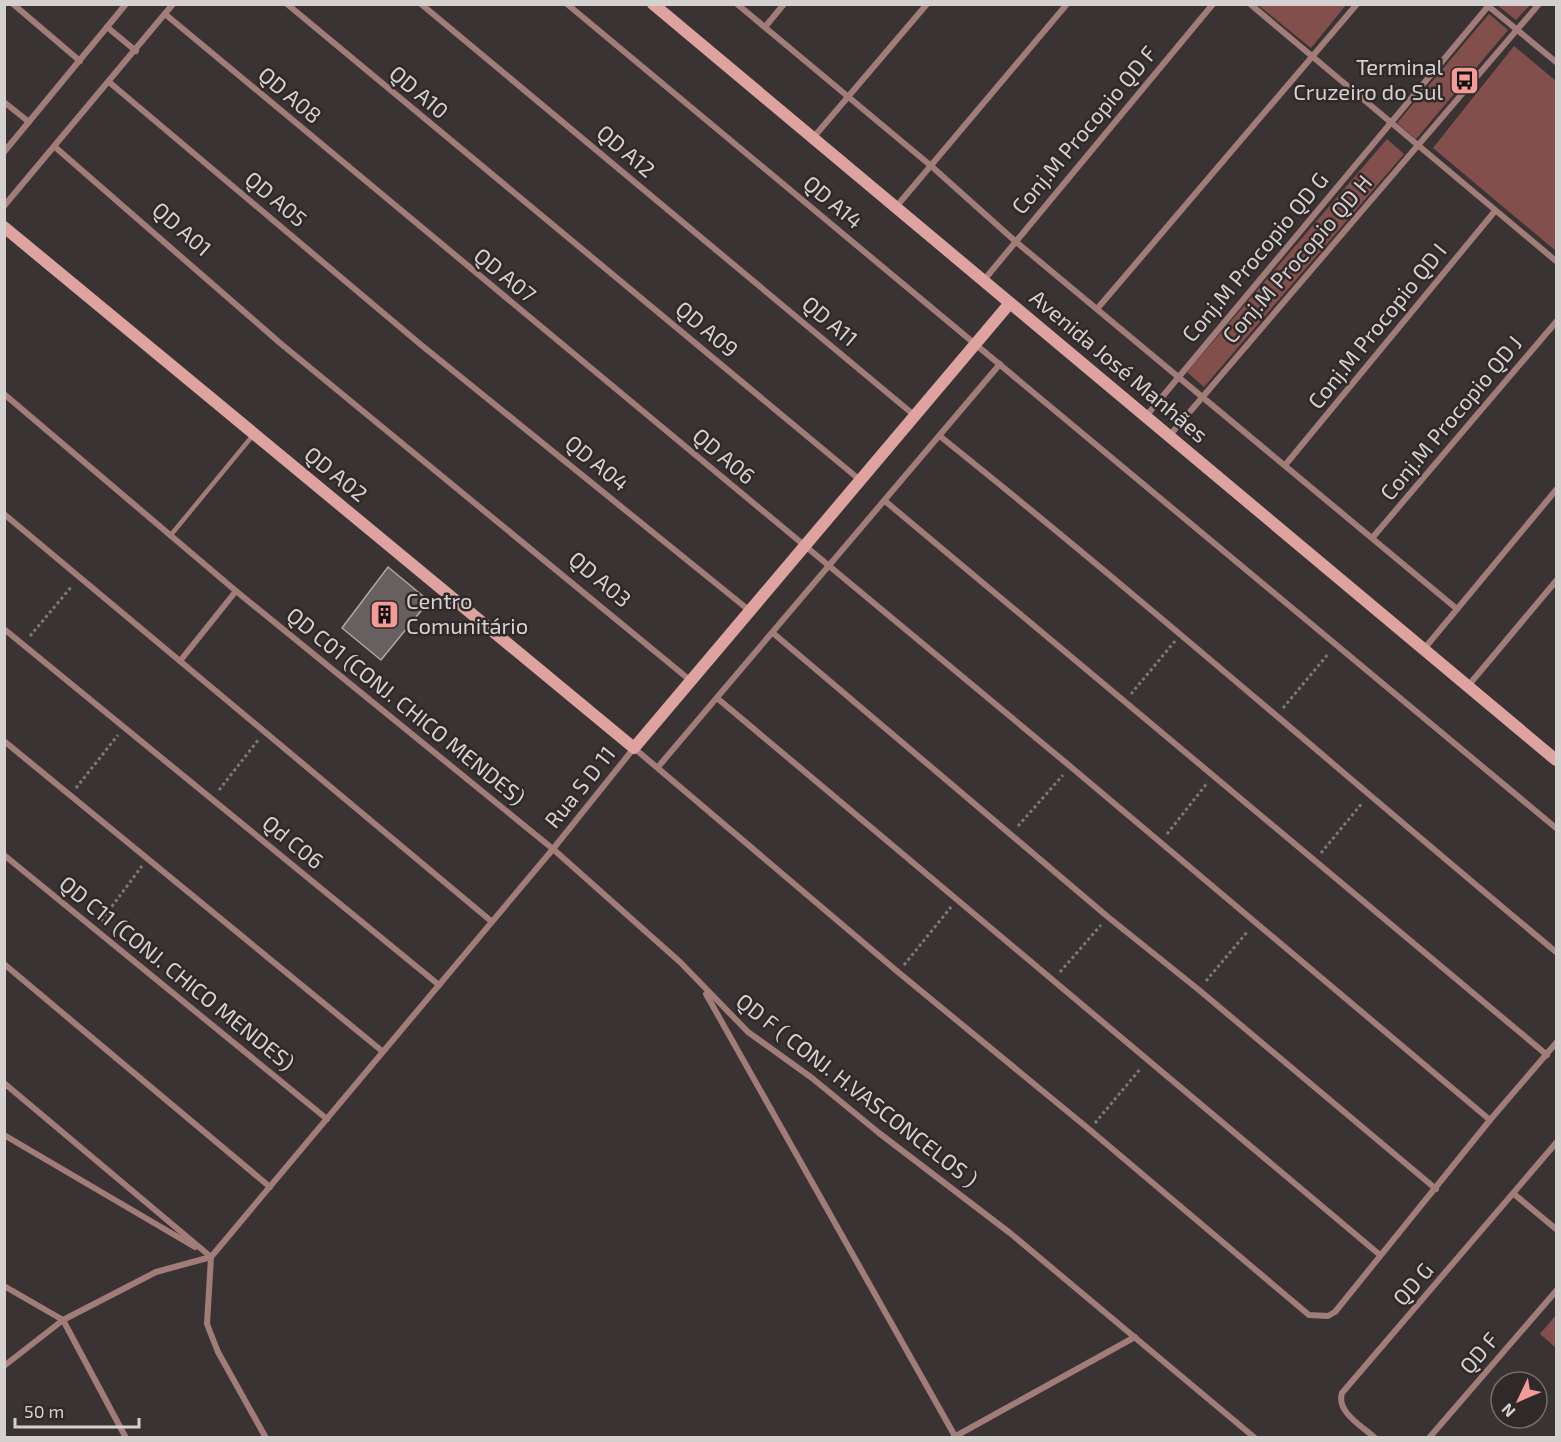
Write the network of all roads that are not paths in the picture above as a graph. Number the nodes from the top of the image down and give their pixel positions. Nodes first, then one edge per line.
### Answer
1 (13, 4) edge
2 (126, 4) edge
3 (173, 4) edge
4 (287, 4) edge
5 (421, 4) edge
6 (567, 4) edge
7 (653, 4) edge
8 (737, 4) edge
9 (784, 4) edge
10 (927, 4) edge
11 (1067, 4) edge
12 (1213, 4) edge
13 (1250, 4) edge
14 (1357, 4) edge
15 (1539, 4) edge
16 (1488, 5) edge
17 (165, 14) junction
18 (107, 27) junction
19 (765, 27) junction
20 (1517, 30) junction
21 (136, 51) junction
22 (1313, 57) junction
23 (80, 61) junction
24 (1557, 62) edge
25 (109, 82) junction
26 (848, 97) junction
27 (4, 102) edge
28 (29, 122) junction
29 (1391, 122) junction
30 (813, 138) junction
31 (1418, 145) junction
32 (55, 147) junction
33 (4, 152) edge
34 (930, 165) junction
35 (391, 204) joint
36 (4, 206) edge
37 (529, 206) joint
38 (896, 207) junction
39 (1495, 211) junction
40 (4, 227) edge
41 (1015, 241) junction
42 (723, 254) joint
43 (1557, 261) edge
44 (984, 280) junction
45 (1010, 303) junction
46 (1097, 309) junction
47 (1557, 322) edge
48 (420, 344) joint
49 (975, 344) junction
50 (1000, 364) junction
51 (596, 373) joint
52 (1180, 376) junction
53 (4, 394) edge
54 (1203, 396) junction
55 (914, 415) junction
56 (1147, 415) junction
57 (254, 435) junction
58 (1170, 435) junction
59 (941, 437) junction
60 (1286, 464) junction
61 (861, 480) junction
62 (1557, 490) edge
63 (885, 501) junction
64 (484, 510) joint
65 (4, 514) edge
66 (170, 536) junction
67 (1373, 537) junction
68 (805, 547) junction
69 (829, 567) junction
70 (1557, 581) edge
71 (236, 591) junction
72 (1456, 609) junction
73 (751, 611) junction
74 (4, 629) edge
75 (773, 633) junction
76 (1424, 649) junction
77 (180, 661) junction
78 (691, 681) junction
79 (1468, 686) junction
80 (717, 698) junction
81 (4, 741) edge
82 (634, 748) junction
83 (1557, 760) edge
84 (658, 767) junction
85 (1557, 828) edge
86 (553, 849) junction
87 (4, 855) edge
88 (491, 921) junction
89 (1557, 952) edge
90 (4, 964) edge
91 (439, 985) junction
92 (702, 988) junction
93 (1557, 1043) edge
94 (382, 1051) junction
95 (1546, 1055) junction
96 (4, 1083) edge
97 (327, 1119) junction
98 (1490, 1120) junction
99 (4, 1135) edge
100 (1557, 1143) edge
101 (270, 1187) junction
102 (1436, 1189) junction
103 (1514, 1194) junction
104 (1557, 1230) edge
105 (1380, 1256) junction
106 (211, 1257) junction
107 (4, 1286) edge
108 (1557, 1291) edge
109 (63, 1320) junction
110 (1135, 1337) junction
111 (4, 1366) edge
112 (1253, 1436) edge
113 (126, 1437) edge
114 (266, 1437) edge
115 (955, 1437) edge
116 (1242, 1437) edge
117 (1375, 1437) edge
118 (1429, 1437) edge

1 - 23 street
2 - 18 street
3 - 17 street
4 - 37 street, QD A10
5 - 42 street, QD A12
6 - 49 street, QD A14
7 - 30 street, Avenida José Manhães
8 - 19 street
9 - 19 street
10 - 26 street
11 - 34 street
12 - 41 street, Conj.M Procopio QD F
13 - 22 street
14 - 22 street
15 - 20 street, Conj.M Procopio QD H
16 - 20 street
16 - 29 street, Conj.M Procopio QD G
17 - 21 street
17 - 35 street, QD A08
18 - 21 street
18 - 23 street
19 - 26 street
20 - 24 street
20 - 31 street, Conj.M Procopio QD H
21 - 25 street
22 - 29 street
22 - 46 street
23 - 28 street
25 - 32 street
25 - 48 street, QD A05
26 - 30 street
26 - 34 street
27 - 28 street
28 - 33 street
29 - 31 street
29 - 52 street, Conj.M Procopio QD G
30 - 38 street, Avenida José Manhães
31 - 39 street
31 - 54 street, Conj.M Procopio QD H
32 - 36 street
32 - 64 street, QD A01
34 - 38 street
34 - 41 street
35 - 51 street, QD A07
37 - 61 street, QD A09
38 - 44 street, Avenida José Manhães
39 - 43 street
39 - 60 street, Conj.M Procopio QD I
40 - 57 street, QD A02
41 - 44 street, Conj.M Procopio QD F
41 - 46 street
42 - 55 street, QD A11
44 - 45 street, Avenida José Manhães
45 - 49 street
45 - 56 street, Avenida José Manhães
46 - 52 street
47 - 67 street, Conj.M Procopio QD J
48 - 73 street, QD A04
49 - 50 street, QD A14
49 - 55 street
50 - 59 street
50 - 85 street, QD A14
51 - 68 street, QD A06
52 - 54 street
52 - 56 street, Conj.M Procopio QD G
53 - 66 street, QD C01 (CONJ. CHICO MENDES)
54 - 58 street, Conj.M Procopio QD H
54 - 60 street
55 - 61 street
56 - 58 street, Avenida José Manhães
57 - 66 lane
57 - 82 street, QD A02
58 - 76 street, Avenida José Manhães
59 - 63 street
59 - 89 street
60 - 67 street
61 - 68 street
62 - 72 street
63 - 69 street
63 - 95 street
64 - 78 street, QD A03
65 - 77 street
66 - 71 street, QD C01 (CONJ. CHICO MENDES)
67 - 72 street
68 - 69 street, QD A06
68 - 73 street
69 - 75 street
69 - 98 street, QD A06
70 - 79 street
71 - 77 street
71 - 86 street, QD C01 (CONJ. CHICO MENDES)
72 - 76 street
73 - 78 street
74 - 91 street, Qd C06
75 - 80 street
75 - 102 street
76 - 79 street, Avenida José Manhães
77 - 88 street
78 - 82 street
79 - 83 street, Avenida José Manhães
80 - 84 street
80 - 105 street
81 - 94 street
82 - 84 street
82 - 86 street, Rua S D 11
84 - 105 street
86 - 88 street, Rua S D 11
86 - 92 street, QD F ( CONJ. H.VASCONCELOS )
87 - 97 street, QD C11 (CONJ. CHICO MENDES)
88 - 91 street, Rua S D 11
90 - 101 street
91 - 94 street, Rua S D 11
92 - 110 street, QD F ( CONJ. H.VASCONCELOS )
92 - 115 street
93 - 95 street
94 - 97 street, Rua S D 11
95 - 98 street
96 - 106 street
97 - 101 street, Rua S D 11
98 - 102 street
99 - 106 street
100 - 103 street
101 - 106 street, Rua S D 11
102 - 105 street
103 - 104 street
103 - 117 street, QD G
106 - 109 street
106 - 114 street
107 - 109 street
108 - 118 street, QD F
109 - 111 street
109 - 113 street
110 - 112 street, QD F ( CONJ. H.VASCONCELOS )
110 - 115 street
112 - 116 street

